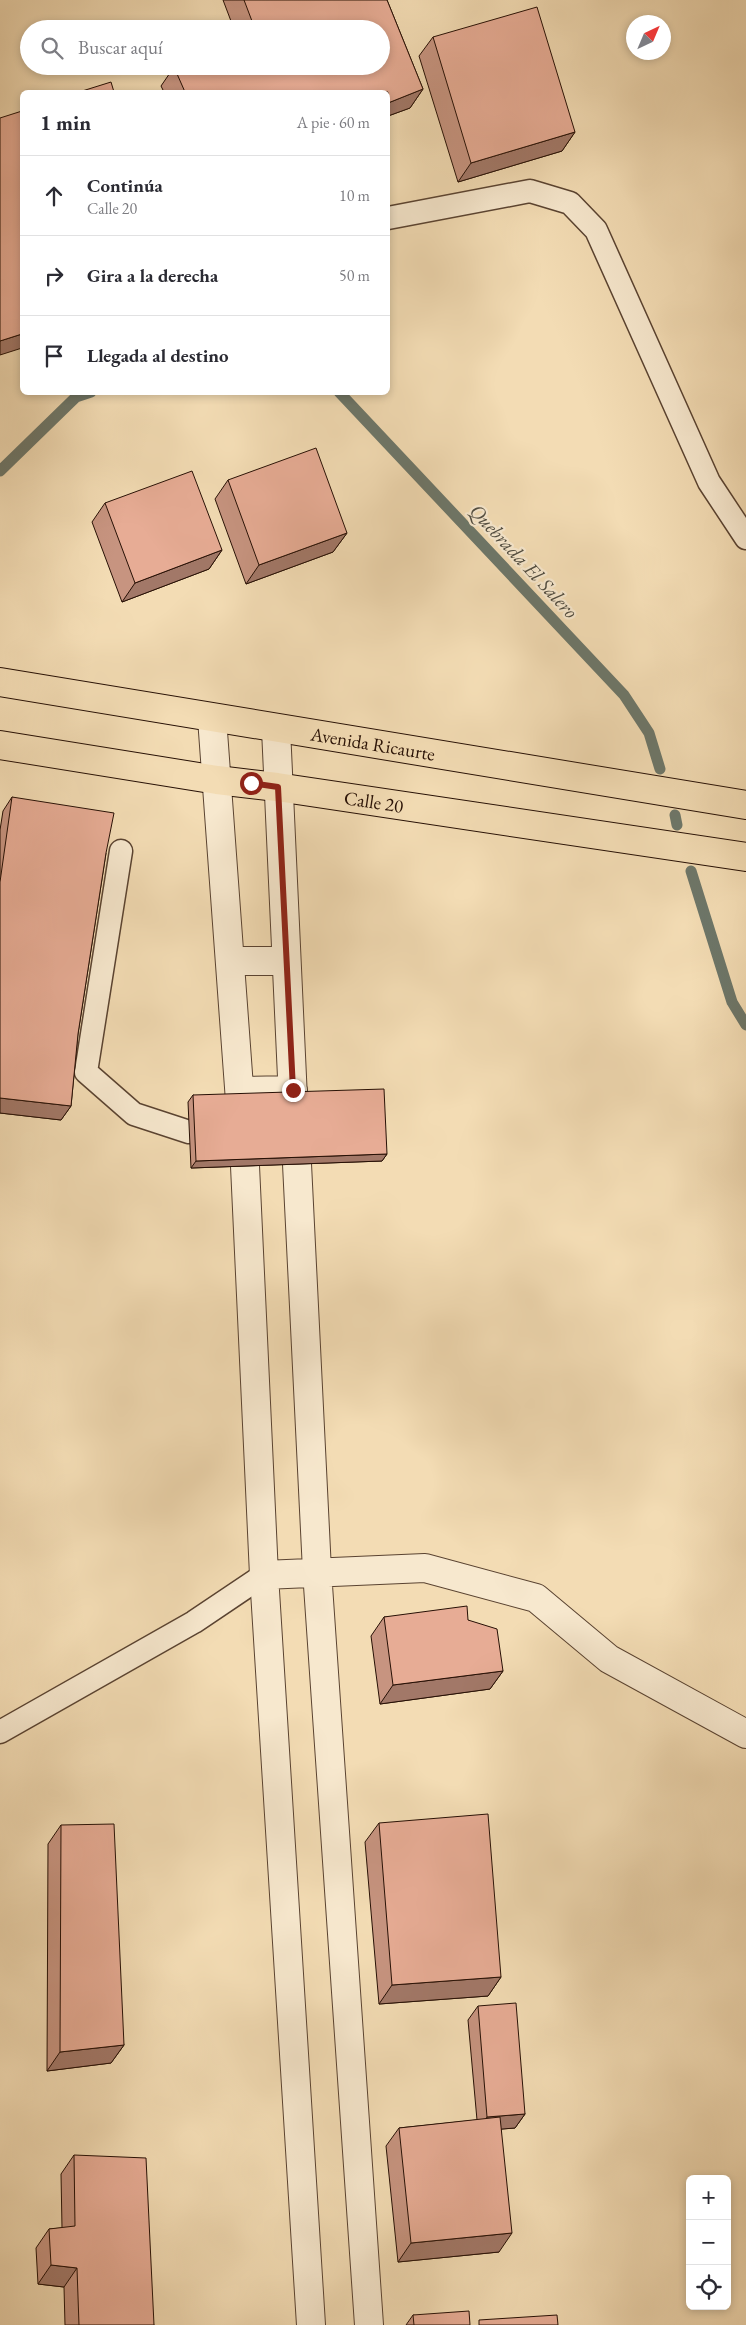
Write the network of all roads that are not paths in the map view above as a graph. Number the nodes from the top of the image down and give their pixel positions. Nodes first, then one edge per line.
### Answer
1 (390, 218) edge
2 (746, 538) edge
3 (0, 682) edge
4 (212, 718) junction
5 (276, 728) junction
6 (0, 745) edge
7 (217, 780) junction
8 (278, 787) junction
9 (746, 805) edge
10 (121, 851) dead end
11 (746, 857) edge
12 (231, 961) junction
13 (286, 961) junction
14 (189, 1132) dead end
15 (297, 1164) edge
16 (245, 1166) edge
17 (318, 1571) junction
18 (264, 1575) junction
19 (0, 1732) edge
20 (746, 1734) edge
21 (312, 2325) edge
22 (369, 2325) edge

1 - 2 lane
3 - 4 main road, Avenida Ricaurte
4 - 5 main road, Avenida Ricaurte
4 - 7 street
5 - 8 street
5 - 9 main road, Avenida Ricaurte
6 - 7 main road, Calle 20
7 - 8 main road, Calle 20
7 - 12 street
8 - 11 main road, Calle 20
8 - 13 street
10 - 14 lane
12 - 13 street
12 - 13 street
15 - 17 street
16 - 18 street
17 - 18 street
17 - 20 street
17 - 22 street
18 - 19 lane
18 - 21 street

